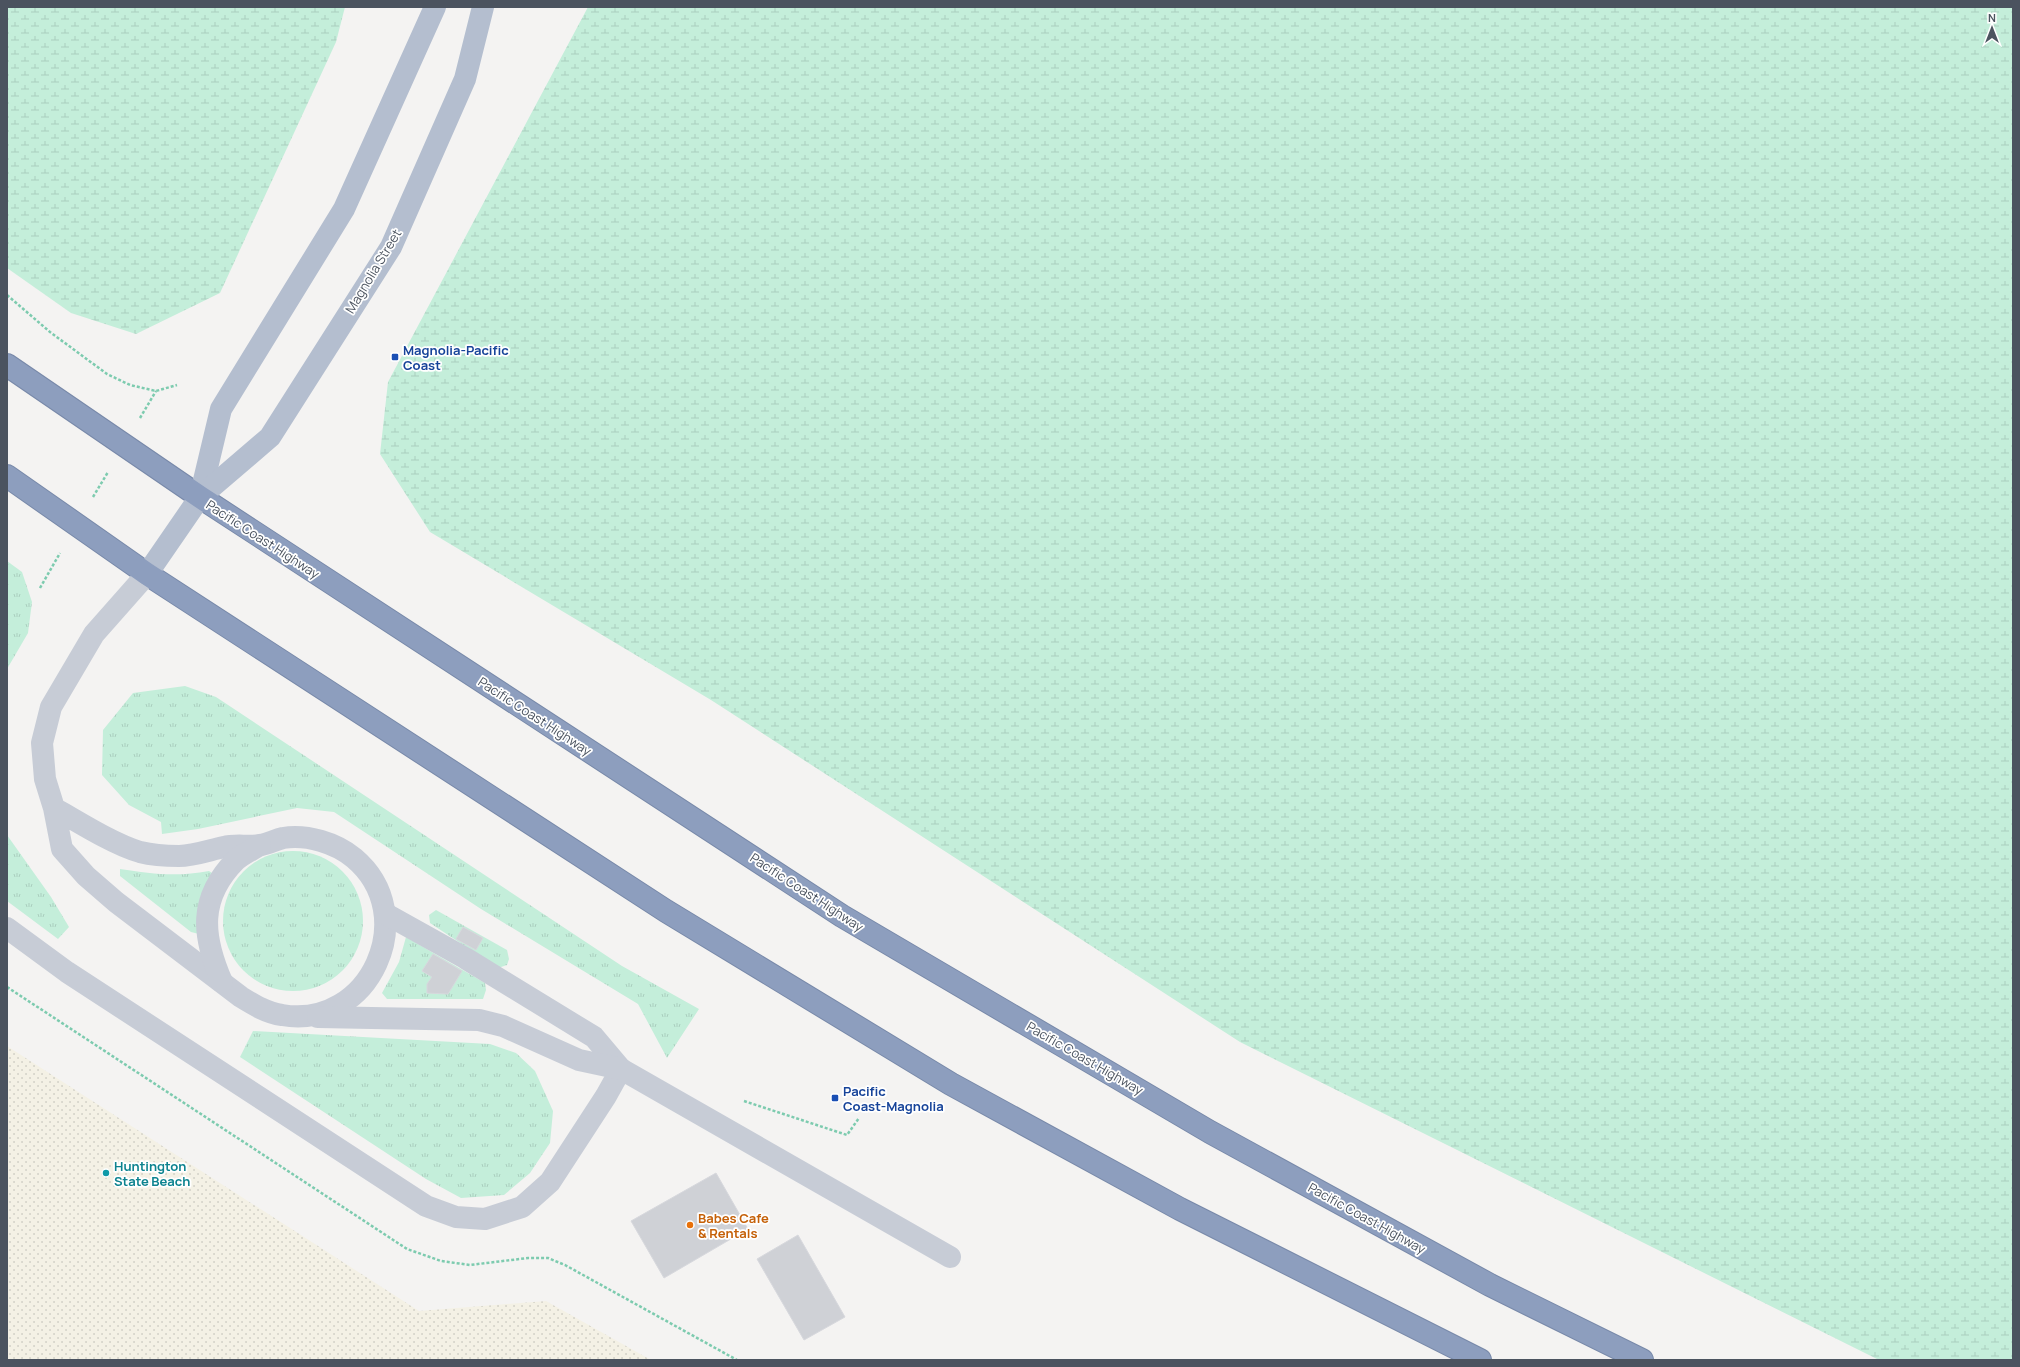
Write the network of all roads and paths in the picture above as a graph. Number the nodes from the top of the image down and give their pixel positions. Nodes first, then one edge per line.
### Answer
1 (435, 7) edge
2 (484, 7) edge
3 (7, 295) edge
4 (7, 365) edge
5 (177, 385) dead end
6 (156, 390) junction
7 (123, 446) junction
8 (7, 476) edge
9 (200, 497) junction
10 (76, 526) junction
11 (146, 574) junction
12 (40, 588) dead end
13 (54, 808) junction
14 (260, 845) junction
15 (386, 914) junction
16 (7, 928) edge
17 (222, 982) junction
18 (305, 1016) junction
19 (621, 1069) junction
20 (739, 1103) dead end
21 (859, 1118) dead end
22 (950, 1257) dead end
23 (1480, 1360) edge
24 (1642, 1360) edge

1 - 9 main road, Magnolia Street
2 - 9 main road, Magnolia Street
3 - 6 path
4 - 7 highway, Pacific Coast Highway
5 - 6 path
6 - 7 path
7 - 9 highway, Pacific Coast Highway
7 - 10 path
8 - 10 highway
9 - 11 main road, Magnolia Street
9 - 24 highway, Pacific Coast Highway
10 - 11 highway
10 - 12 path
11 - 13 lane
11 - 23 highway
13 - 14 lane
13 - 17 lane
14 - 15 lane
14 - 17 lane
15 - 18 lane
15 - 19 lane
16 - 19 lane
17 - 18 lane
18 - 19 lane
19 - 22 lane
20 - 21 path

